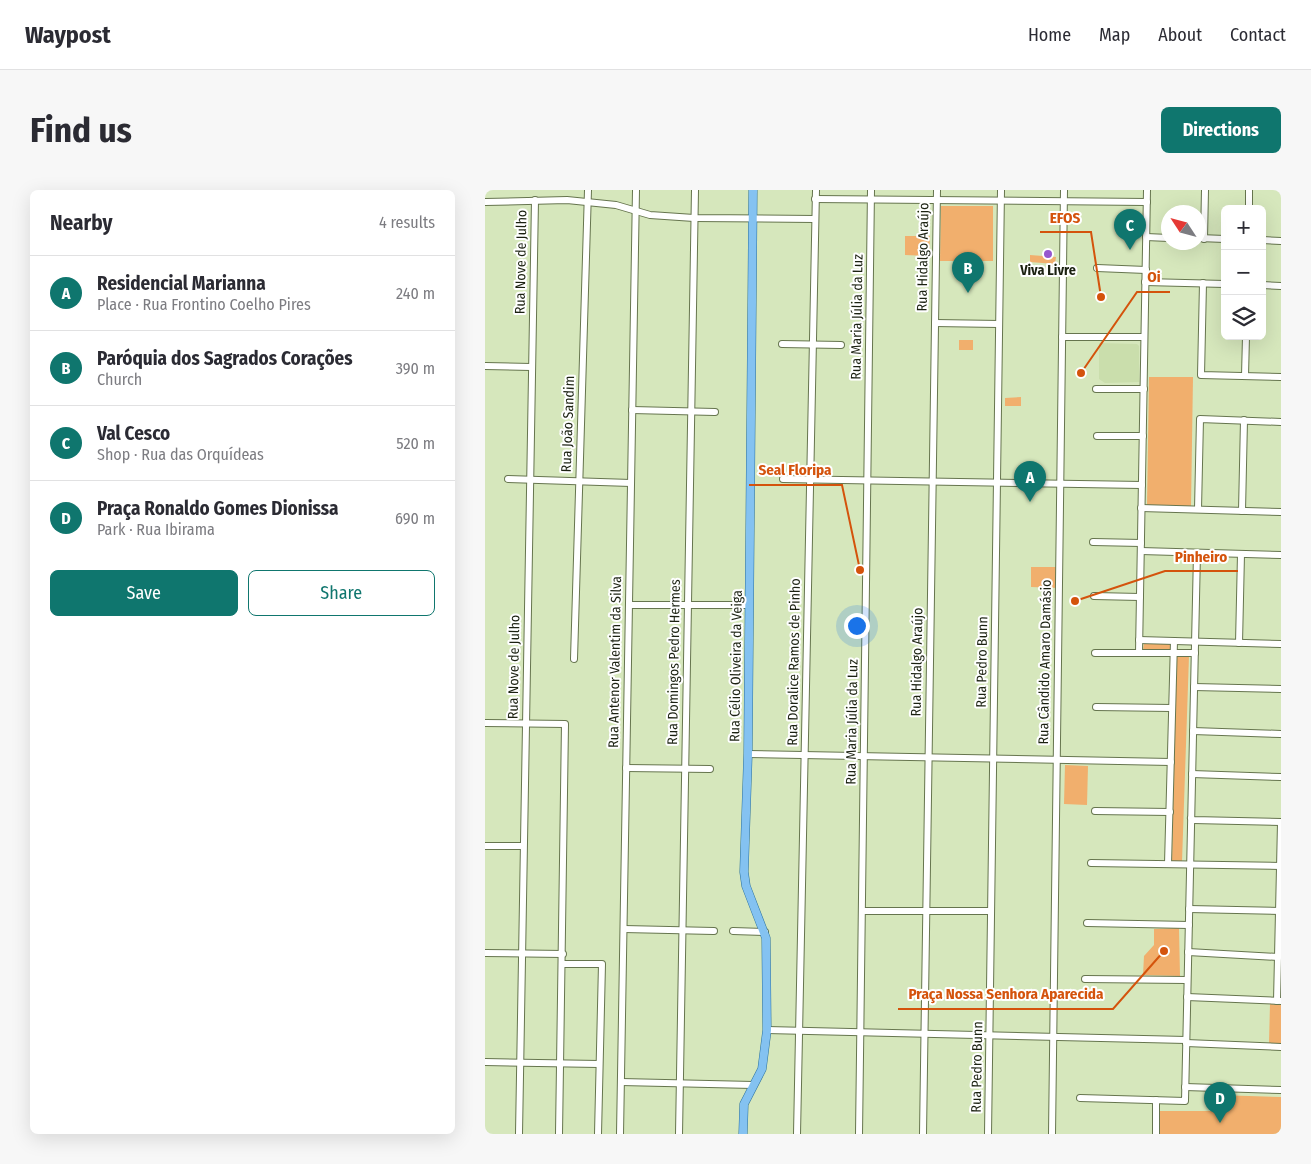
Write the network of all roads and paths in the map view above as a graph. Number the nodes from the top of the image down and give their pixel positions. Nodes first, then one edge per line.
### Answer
1 (588, 190) edge
2 (636, 190) edge
3 (695, 190) edge
4 (753, 190) edge
5 (815, 190) edge
6 (871, 190) edge
7 (937, 190) edge
8 (1001, 190) edge
9 (1064, 190) edge
10 (1147, 190) edge
11 (1205, 190) edge
12 (1249, 190) edge
13 (815, 199) junction
14 (535, 200) junction
15 (871, 200) junction
16 (936, 200) junction
17 (1001, 201) junction
18 (1064, 201) junction
19 (485, 202) edge
20 (587, 202) junction
21 (1147, 202) junction
22 (1204, 205) edge
23 (1249, 205) edge
24 (635, 212) junction
25 (694, 218) junction
26 (753, 218) junction
27 (815, 219) junction
28 (1146, 237) junction
29 (1161, 238) edge
30 (1206, 239) edge
31 (1221, 239) edge
32 (1266, 240) edge
33 (1281, 241) edge
34 (1097, 268) dead end
35 (1146, 270) junction
36 (1145, 282) junction
37 (1203, 283) junction
38 (1221, 284) edge
39 (1266, 285) edge
40 (1281, 286) edge
41 (935, 323) junction
42 (999, 324) junction
43 (1062, 337) junction
44 (1144, 337) junction
45 (1246, 340) edge
46 (782, 344) dead end
47 (813, 345) junction
48 (841, 345) dead end
49 (485, 366) edge
50 (531, 367) junction
51 (1245, 376) junction
52 (1281, 377) edge
53 (1096, 389) dead end
54 (1144, 389) junction
55 (632, 410) junction
56 (691, 411) junction
57 (715, 412) dead end
58 (1244, 420) junction
59 (1281, 422) edge
60 (1097, 436) dead end
61 (1143, 436) junction
62 (508, 479) dead end
63 (783, 479) dead end
64 (810, 479) junction
65 (529, 480) junction
66 (867, 480) junction
67 (933, 481) junction
68 (579, 482) junction
69 (997, 482) junction
70 (631, 483) junction
71 (1060, 483) junction
72 (1142, 485) junction
73 (1141, 508) junction
74 (1198, 510) junction
75 (1242, 511) junction
76 (1281, 512) edge
77 (1093, 542) dead end
78 (1141, 543) junction
79 (1141, 551) junction
80 (1197, 553) junction
81 (1241, 554) junction
82 (1281, 555) edge
83 (1094, 596) dead end
84 (1140, 597) junction
85 (629, 605) junction
86 (749, 605) junction
87 (688, 606) junction
88 (1139, 640) junction
89 (1174, 641) junction
90 (1195, 642) junction
91 (1239, 643) junction
92 (1281, 644) edge
93 (1095, 653) dead end
94 (1139, 653) junction
95 (1174, 653) junction
96 (1195, 653) junction
97 (574, 659) dead end
98 (1194, 687) junction
99 (1281, 689) edge
100 (1096, 707) dead end
101 (1172, 708) junction
102 (485, 723) edge
103 (525, 723) junction
104 (1193, 730) junction
105 (1281, 734) edge
106 (748, 754) junction
107 (804, 755) junction
108 (864, 756) junction
109 (929, 757) junction
110 (993, 758) junction
111 (1056, 759) junction
112 (1171, 762) junction
113 (626, 768) junction
114 (685, 769) junction
115 (709, 769) dead end
116 (1192, 774) junction
117 (1281, 777) edge
118 (1095, 811) dead end
119 (1170, 812) junction
120 (1191, 818) junction
121 (1281, 822) edge
122 (485, 846) edge
123 (523, 846) junction
124 (1091, 863) dead end
125 (1168, 864) junction
126 (1190, 864) junction
127 (1281, 866) edge
128 (1189, 909) junction
129 (862, 911) junction
130 (927, 911) junction
131 (991, 911) junction
132 (1280, 911) edge
133 (1087, 923) dead end
134 (1189, 925) junction
135 (624, 929) junction
136 (682, 930) junction
137 (714, 931) dead end
138 (733, 931) dead end
139 (765, 932) junction
140 (1188, 952) junction
141 (485, 953) edge
142 (522, 953) junction
143 (563, 954) junction
144 (1278, 957) junction
145 (563, 964) junction
146 (1085, 979) dead end
147 (1187, 980) junction
148 (1187, 997) junction
149 (1279, 1001) edge
150 (767, 1030) junction
151 (799, 1031) junction
152 (861, 1032) junction
153 (925, 1034) junction
154 (989, 1035) junction
155 (1053, 1037) junction
156 (1186, 1042) junction
157 (1281, 1046) edge
158 (485, 1062) edge
159 (520, 1063) junction
160 (561, 1063) junction
161 (599, 1064) junction
162 (621, 1082) junction
163 (680, 1083) junction
164 (753, 1085) junction
165 (1185, 1087) junction
166 (1281, 1090) edge
167 (1080, 1098) dead end
168 (1157, 1100) junction
169 (519, 1134) edge
170 (559, 1134) edge
171 (598, 1134) edge
172 (620, 1134) edge
173 (679, 1134) edge
174 (743, 1134) edge
175 (797, 1134) edge
176 (859, 1134) edge
177 (923, 1134) edge
178 (988, 1134) edge
179 (1052, 1134) edge
180 (1156, 1134) edge

1 - 20 street, Rua João Sandim
2 - 24 street, Rua Antenor Valentim da Silva
3 - 25 street, Rua Domingos Pedro Hermes
4 - 26 main road, Rua Célio Oliveira da Veiga
5 - 13 street, Rua Doralice Ramos de Pinho
6 - 15 street, Rua Maria Júlia da Luz
7 - 16 street, Rua Hidalgo Araújo
8 - 17 street, Rua Pedro Bunn
9 - 18 street, Rua Cândido Amaro Damásio
10 - 21 street
11 - 22 street
12 - 23 street
13 - 15 street
13 - 27 street, Rua Doralice Ramos de Pinho
14 - 19 street
14 - 20 street
14 - 50 street, Rua Nove de Julho
15 - 16 street
15 - 66 street, Rua Maria Júlia da Luz
16 - 17 street
16 - 41 street, Rua Hidalgo Araújo
17 - 18 street
17 - 42 street, Rua Pedro Bunn
18 - 21 street
18 - 43 street, Rua Cândido Amaro Damásio
20 - 24 street
20 - 68 street, Rua João Sandim
21 - 28 street
24 - 25 street
24 - 55 street, Rua Antenor Valentim da Silva
25 - 26 street
25 - 56 street, Rua Domingos Pedro Hermes
26 - 27 street
26 - 86 main road, Rua Célio Oliveira da Veiga
27 - 47 street, Rua Doralice Ramos de Pinho
28 - 29 street
28 - 35 street
30 - 31 street
32 - 33 street
34 - 35 street
35 - 36 street
36 - 37 street
36 - 44 street
37 - 38 street
37 - 51 street
39 - 40 street
41 - 42 street
41 - 67 street, Rua Hidalgo Araújo
42 - 69 street, Rua Pedro Bunn
43 - 44 street
43 - 71 street, Rua Cândido Amaro Damásio
44 - 54 street
45 - 51 street
46 - 47 street
47 - 48 street
47 - 64 street, Rua Doralice Ramos de Pinho
49 - 50 street
50 - 65 street, Rua Nove de Julho
51 - 52 street
53 - 54 street
54 - 61 street
55 - 56 street
55 - 70 street, Rua Antenor Valentim da Silva
56 - 57 street
56 - 87 street, Rua Domingos Pedro Hermes
58 - 59 street
58 - 74 street
58 - 75 street
60 - 61 street
61 - 72 street
62 - 65 street
63 - 64 street
64 - 66 street
64 - 107 street, Rua Doralice Ramos de Pinho
65 - 68 street
65 - 103 street, Rua Nove de Julho
66 - 67 street
66 - 108 street, Rua Maria Júlia da Luz
67 - 69 street
67 - 109 street, Rua Hidalgo Araújo
68 - 70 street
68 - 97 street, Rua João Sandim
69 - 71 street
69 - 110 street, Rua Pedro Bunn
70 - 85 street, Rua Antenor Valentim da Silva
71 - 72 street
71 - 111 street, Rua Cândido Amaro Damásio
72 - 73 street
73 - 74 street
73 - 78 street
74 - 75 street
75 - 76 street
77 - 78 street
78 - 79 street
79 - 80 street
79 - 84 street
80 - 81 street
80 - 90 street
81 - 82 street
81 - 91 street
83 - 84 street
84 - 88 street
85 - 87 street
85 - 113 street, Rua Antenor Valentim da Silva
86 - 87 street
86 - 106 main road, Rua Célio Oliveira da Veiga
87 - 114 street, Rua Domingos Pedro Hermes
88 - 89 street
88 - 94 street
89 - 90 street
89 - 95 street
90 - 91 street
90 - 96 street
91 - 92 street
93 - 94 street
94 - 95 street
95 - 96 street
95 - 101 street
96 - 98 street
98 - 99 street
98 - 104 street
100 - 101 street
101 - 112 street
102 - 103 street
103 - 123 street, Rua Nove de Julho
103 - 143 street
104 - 105 street
104 - 116 street
106 - 107 street
106 - 139 main road, Rua Célio Oliveira da Veiga
107 - 108 street
107 - 151 street, Rua Doralice Ramos de Pinho
108 - 109 street
108 - 129 street, Rua Maria Júlia da Luz
109 - 110 street
109 - 130 street, Rua Hidalgo Araújo
110 - 111 street
110 - 131 street, Rua Pedro Bunn
111 - 112 street
111 - 155 street, Rua Cândido Amaro Damásio
112 - 119 street
113 - 114 street
113 - 135 street, Rua Antenor Valentim da Silva
114 - 115 street
114 - 136 street, Rua Domingos Pedro Hermes
116 - 117 street
116 - 120 street
118 - 119 street
119 - 125 street
120 - 121 street
120 - 126 street
121 - 127 street
122 - 123 street
123 - 142 street, Rua Nove de Julho
124 - 125 street
125 - 126 street
126 - 127 street
126 - 128 street
127 - 132 street
128 - 132 street
128 - 134 street
129 - 130 street
129 - 152 street, Rua Maria Júlia da Luz
130 - 131 street
130 - 153 street, Rua Hidalgo Araújo
131 - 154 street, Rua Pedro Bunn
132 - 144 street
133 - 134 street
134 - 140 street
135 - 136 street
135 - 162 street, Rua Antenor Valentim da Silva
136 - 137 street
136 - 163 street, Rua Domingos Pedro Hermes
138 - 139 street
139 - 150 main road, Rua Célio Oliveira da Veiga
140 - 144 street
140 - 147 street
141 - 142 street
142 - 143 street
142 - 159 street, Rua Nove de Julho
143 - 145 street
144 - 149 street
145 - 160 street
145 - 161 street
146 - 147 street
147 - 148 street
148 - 149 street
148 - 156 street
150 - 151 street
150 - 164 main road, Rua Célio Oliveira da Veiga
151 - 152 street
151 - 175 street, Rua Doralice Ramos de Pinho
152 - 153 street
152 - 176 street, Rua Maria Júlia da Luz
153 - 154 street
153 - 177 street, Rua Hidalgo Araújo
154 - 155 street
154 - 178 street, Rua Pedro Bunn
155 - 156 street
155 - 179 street, Rua Cândido Amaro Damásio
156 - 157 street
156 - 165 street
158 - 159 street
159 - 160 street
159 - 169 street, Rua Nove de Julho
160 - 161 street
160 - 170 street
161 - 171 street
162 - 163 street
162 - 172 street, Rua Antenor Valentim da Silva
163 - 164 street
163 - 173 street, Rua Domingos Pedro Hermes
164 - 174 main road, Rua Célio Oliveira da Veiga
165 - 166 street
165 - 168 street
167 - 168 street
168 - 180 street

